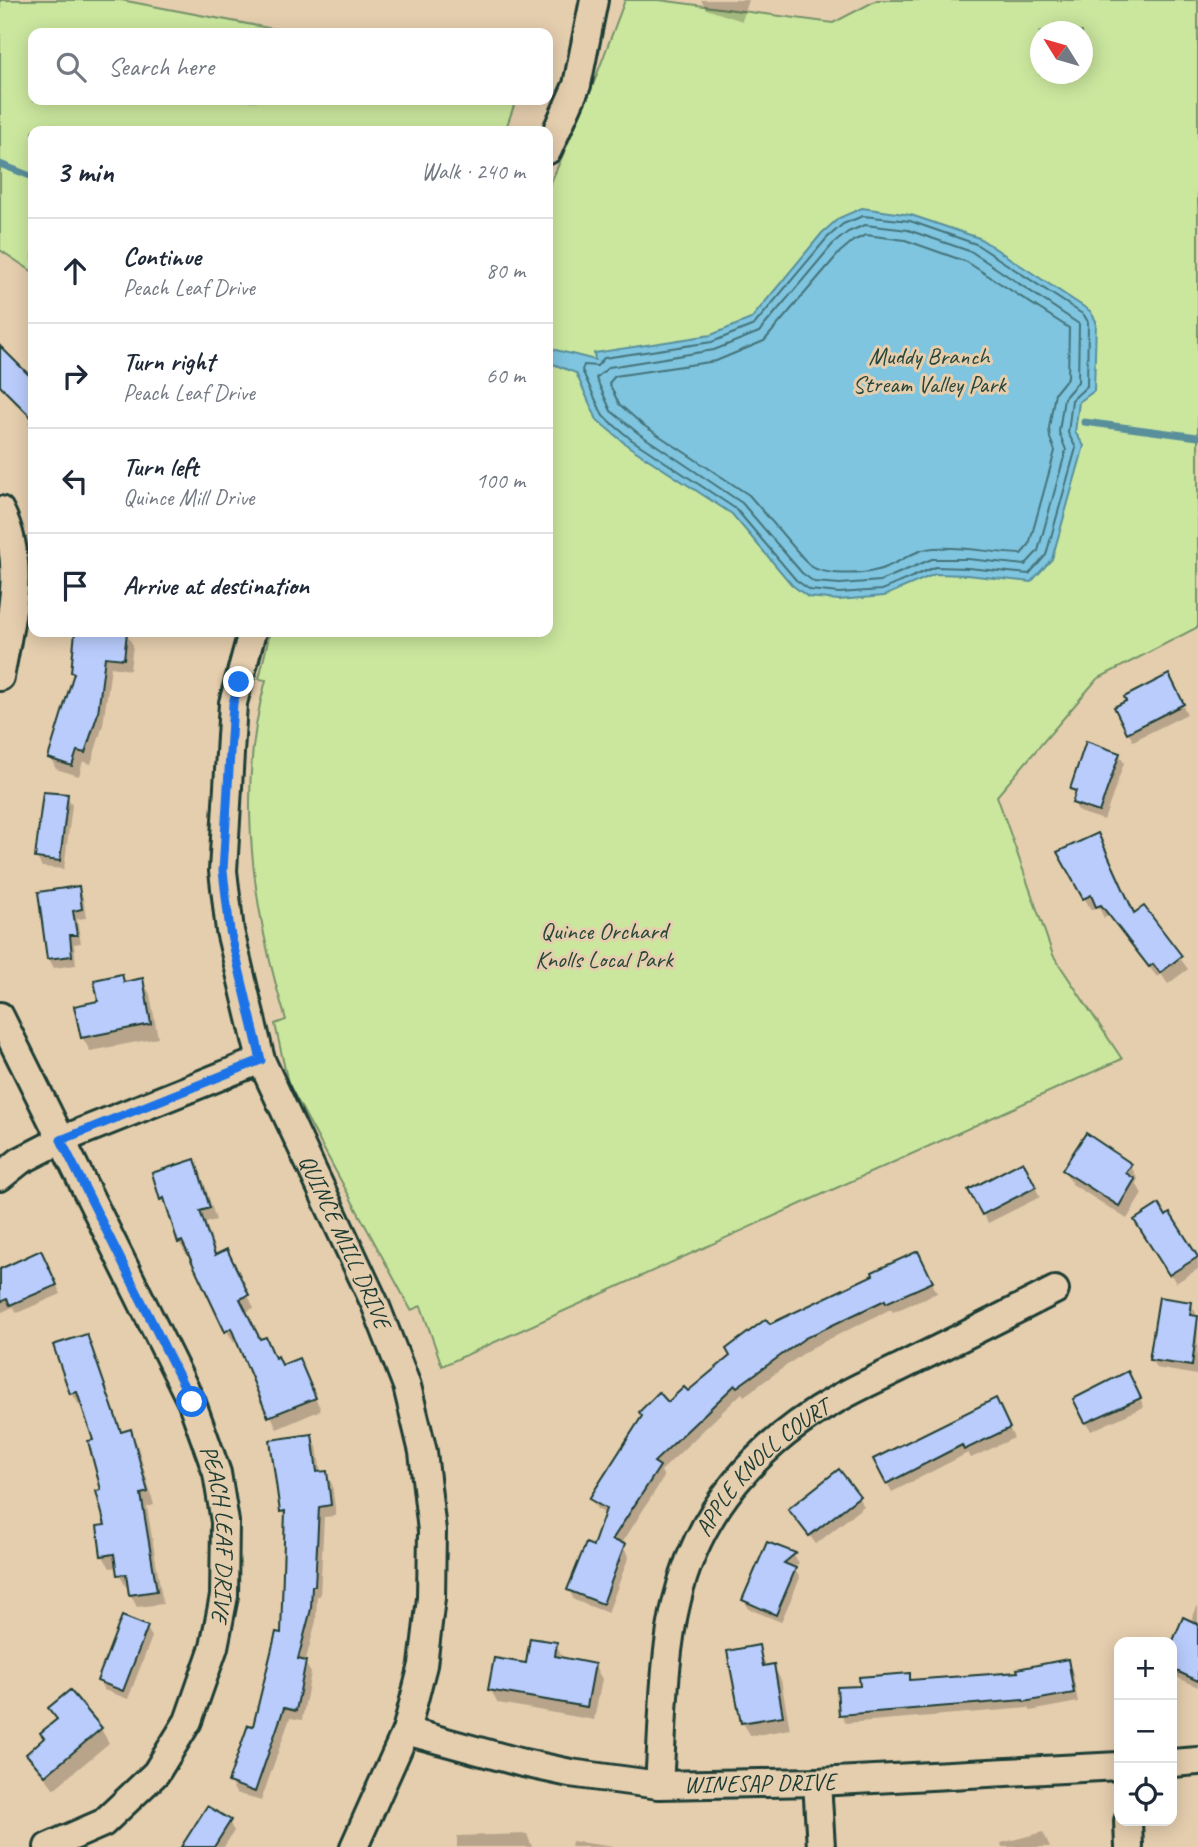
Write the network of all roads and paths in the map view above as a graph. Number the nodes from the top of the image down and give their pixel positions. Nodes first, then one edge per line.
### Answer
1 (594, 0) edge
2 (553, 139) edge
3 (0, 510) edge
4 (251, 637) edge
5 (0, 677) edge
6 (0, 1016) edge
7 (261, 1060) junction
8 (61, 1140) junction
9 (0, 1177) edge
10 (1055, 1290) dead end
11 (406, 1731) junction
12 (1198, 1761) edge
13 (1177, 1763) edge
14 (1114, 1766) edge
15 (817, 1782) junction
16 (659, 1785) junction
17 (1128, 1826) edge
18 (78, 1841) edge
19 (48, 1847) edge
20 (354, 1847) edge
21 (821, 1847) edge
22 (1129, 1847) edge

1 - 2 street
3 - 5 street
4 - 7 street, QUINCE MILL DRIVE
6 - 8 street, PEACH LEAF DRIVE
7 - 8 street
7 - 11 street, QUINCE MILL DRIVE
8 - 9 street
8 - 18 street, PEACH LEAF DRIVE
10 - 16 street, APPLE KNOLL COURT
11 - 16 street, WINESAP DRIVE
11 - 20 street, QUINCE MILL DRIVE
12 - 13 street
14 - 15 street, WINESAP DRIVE
15 - 16 street, WINESAP DRIVE
15 - 21 street
17 - 22 street
18 - 19 street, PEACH LEAF DRIVE

